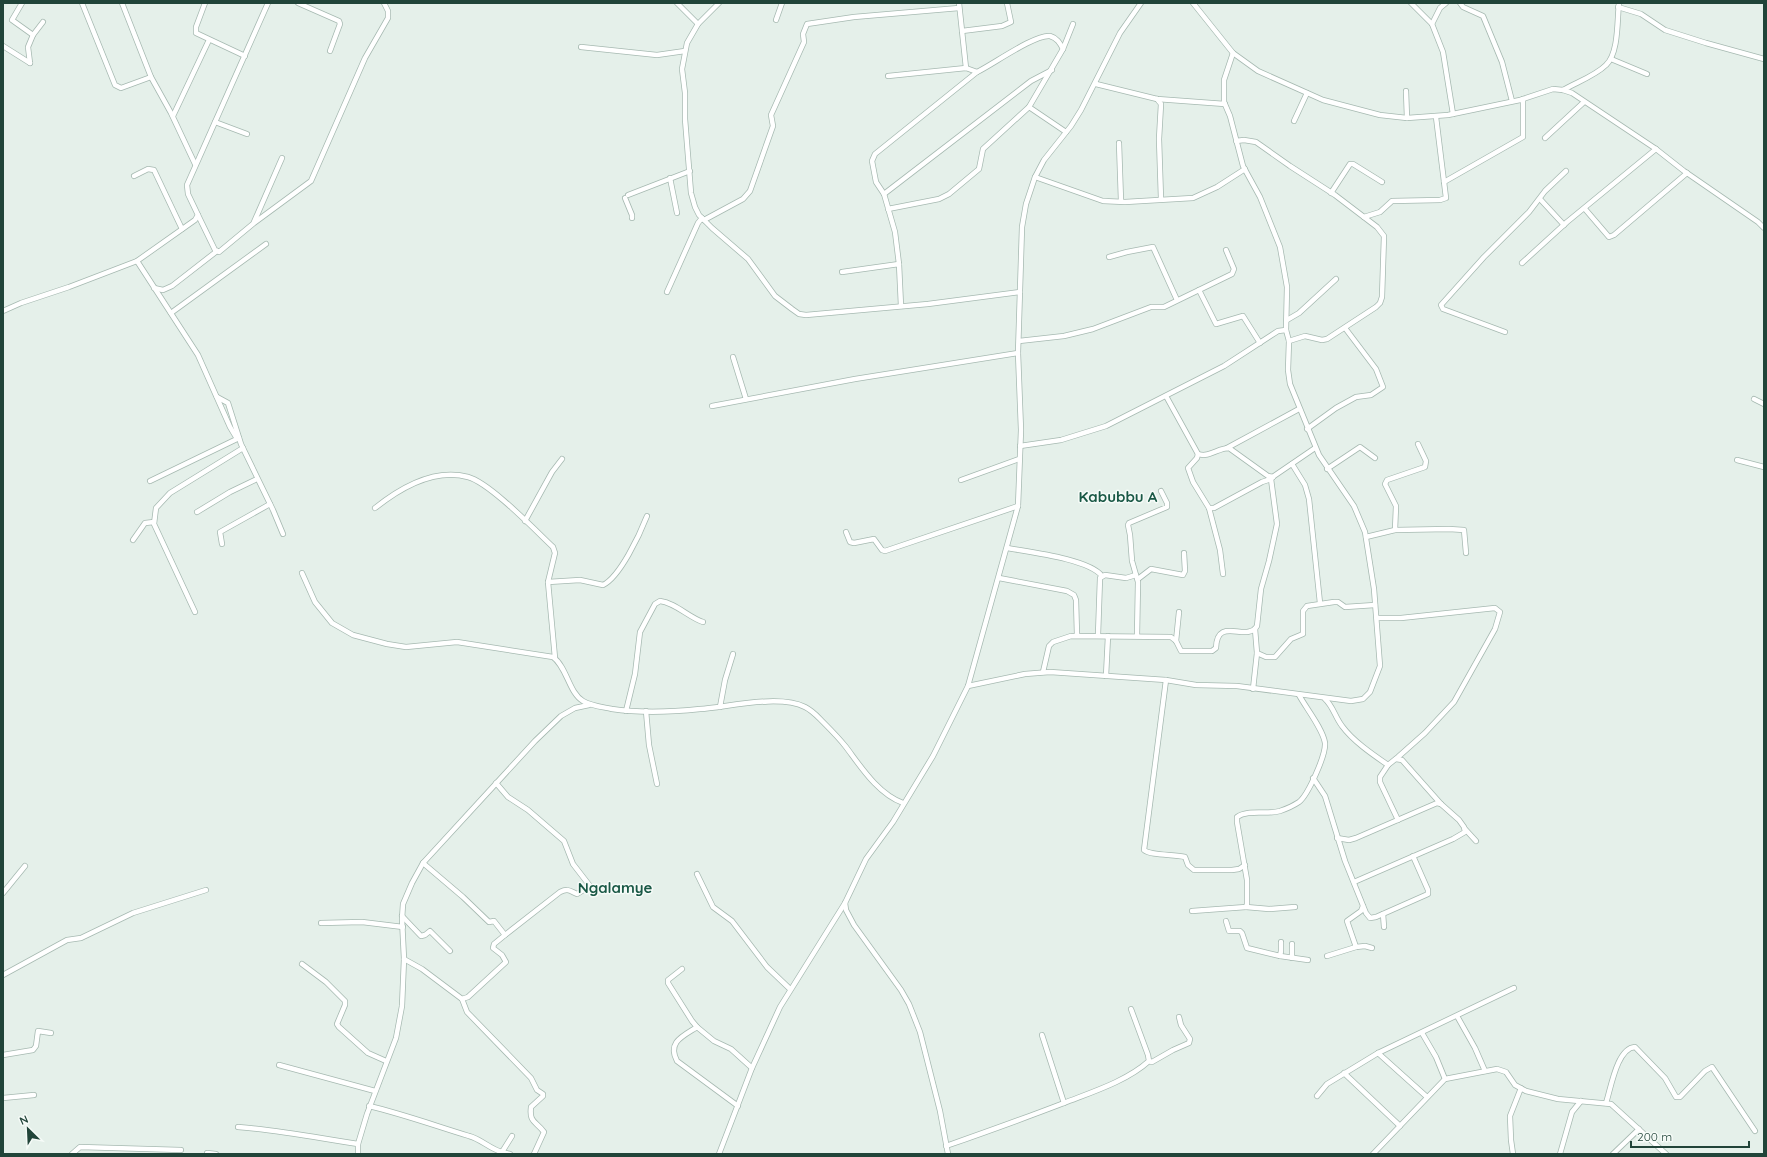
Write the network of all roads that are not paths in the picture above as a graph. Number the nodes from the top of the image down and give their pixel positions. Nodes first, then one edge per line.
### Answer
1 (22, 3) edge
2 (82, 3) edge
3 (122, 3) edge
4 (206, 3) edge
5 (268, 3) edge
6 (298, 3) edge
7 (384, 3) edge
8 (677, 3) edge
9 (720, 3) edge
10 (782, 3) edge
11 (1007, 3) edge
12 (1141, 3) edge
13 (1193, 3) edge
14 (1412, 3) edge
15 (1446, 3) edge
16 (1460, 3) edge
17 (959, 5) edge
18 (1618, 5) edge
19 (776, 20) dead end
20 (43, 22) dead end
21 (698, 24) junction
22 (1073, 24) dead end
23 (1432, 24) junction
24 (962, 31) junction
25 (33, 35) junction
26 (209, 40) junction
27 (3, 46) edge
28 (582, 47) dead end
29 (1063, 49) junction
30 (330, 51) dead end
31 (685, 51) junction
32 (1233, 52) junction
33 (245, 56) junction
34 (1611, 59) junction
35 (1764, 59) edge
36 (966, 68) junction
37 (1052, 70) junction
38 (977, 72) junction
39 (1647, 74) dead end
40 (888, 76) dead end
41 (151, 78) junction
42 (1096, 84) junction
43 (1564, 90) junction
44 (1406, 91) dead end
45 (1307, 93) junction
46 (1157, 99) junction
47 (1164, 99) junction
48 (1523, 99) junction
49 (1512, 102) junction
50 (1584, 102) junction
51 (1161, 104) junction
52 (1224, 104) junction
53 (1029, 107) junction
54 (1453, 114) junction
55 (173, 116) junction
56 (1436, 117) junction
57 (1407, 118) junction
58 (1294, 121) dead end
59 (215, 122) junction
60 (1066, 132) junction
61 (247, 134) dead end
62 (1545, 138) dead end
63 (1236, 142) junction
64 (1119, 144) dead end
65 (1656, 150) junction
66 (282, 158) dead end
67 (195, 164) junction
68 (1245, 169) junction
69 (690, 171) junction
70 (1566, 171) dead end
71 (1687, 173) junction
72 (134, 176) dead end
73 (670, 178) junction
74 (1035, 178) junction
75 (1382, 182) dead end
76 (1444, 182) junction
77 (1331, 193) junction
78 (884, 194) junction
79 (1161, 199) junction
80 (1540, 199) junction
81 (1121, 201) junction
82 (888, 209) junction
83 (1585, 209) junction
84 (677, 213) dead end
85 (198, 215) junction
86 (1364, 217) junction
87 (632, 218) dead end
88 (703, 219) junction
89 (254, 223) junction
90 (1564, 225) junction
91 (1764, 228) edge
92 (182, 229) junction
93 (266, 244) dead end
94 (1226, 250) dead end
95 (217, 251) junction
96 (1109, 258) dead end
97 (137, 261) junction
98 (1522, 263) dead end
99 (899, 264) junction
100 (842, 272) dead end
101 (1336, 279) dead end
102 (154, 288) junction
103 (1199, 290) junction
104 (667, 292) dead end
105 (1020, 292) junction
106 (1177, 300) junction
107 (901, 306) junction
108 (3, 312) edge
109 (171, 313) junction
110 (1287, 320) junction
111 (1345, 328) junction
112 (1286, 330) junction
113 (1505, 332) dead end
114 (1020, 341) junction
115 (1289, 341) junction
116 (1260, 343) junction
117 (1018, 353) junction
118 (733, 357) dead end
119 (1166, 396) junction
120 (746, 399) junction
121 (1754, 399) dead end
122 (1764, 404) edge
123 (712, 406) dead end
124 (1299, 409) junction
125 (1308, 429) junction
126 (239, 438) junction
127 (1418, 444) dead end
128 (1020, 446) junction
129 (243, 448) junction
130 (1227, 448) junction
131 (1315, 448) junction
132 (1198, 454) junction
133 (1204, 456) junction
134 (1375, 458) dead end
135 (562, 459) dead end
136 (1019, 459) junction
137 (1196, 460) junction
138 (1736, 460) dead end
139 (1292, 464) junction
140 (1764, 466) edge
141 (1327, 468) junction
142 (1270, 478) junction
143 (255, 480) dead end
144 (960, 480) dead end
145 (150, 481) dead end
146 (1161, 491) dead end
147 (270, 504) junction
148 (1018, 506) junction
149 (375, 508) dead end
150 (1209, 508) junction
151 (197, 512) dead end
152 (647, 516) dead end
153 (525, 521) junction
154 (154, 522) junction
155 (1395, 530) junction
156 (846, 532) dead end
157 (283, 534) dead end
158 (1366, 537) junction
159 (133, 540) dead end
160 (222, 544) dead end
161 (1007, 548) junction
162 (1184, 553) dead end
163 (1466, 553) dead end
164 (302, 573) dead end
165 (1223, 574) dead end
166 (1102, 576) junction
167 (1137, 577) junction
168 (999, 578) junction
169 (548, 582) junction
170 (1320, 603) junction
171 (1375, 605) junction
172 (195, 612) dead end
173 (1179, 612) dead end
174 (1377, 618) junction
175 (703, 622) dead end
176 (1255, 629) junction
177 (1077, 634) junction
178 (1098, 635) junction
179 (1108, 636) junction
180 (1137, 636) junction
181 (1176, 641) junction
182 (1257, 653) junction
183 (733, 654) dead end
184 (555, 658) junction
185 (1043, 672) junction
186 (1106, 676) junction
187 (1166, 680) junction
188 (968, 686) junction
189 (1253, 689) junction
190 (1299, 695) junction
191 (578, 698) junction
192 (1325, 698) junction
193 (590, 704) junction
194 (720, 707) junction
195 (575, 708) junction
196 (626, 711) junction
197 (646, 712) junction
198 (1396, 759) junction
199 (1388, 765) junction
200 (1313, 778) junction
201 (496, 783) junction
202 (657, 784) dead end
203 (903, 804) junction
204 (1441, 804) junction
205 (1398, 820) junction
206 (1465, 829) junction
207 (1337, 838) junction
208 (1476, 841) dead end
209 (1414, 856) junction
210 (423, 863) junction
211 (1245, 865) junction
212 (25, 866) dead end
213 (697, 874) dead end
214 (1354, 882) junction
215 (206, 890) dead end
216 (3, 893) edge
217 (845, 903) junction
218 (1246, 906) junction
219 (1363, 906) junction
220 (1295, 907) dead end
221 (1192, 911) dead end
222 (1383, 914) junction
223 (402, 916) junction
224 (1226, 921) dead end
225 (322, 923) dead end
226 (1384, 926) dead end
227 (403, 927) junction
228 (505, 935) junction
229 (1281, 942) dead end
230 (1292, 944) dead end
231 (1356, 947) junction
232 (1372, 948) dead end
233 (450, 951) dead end
234 (1280, 956) junction
235 (1327, 956) dead end
236 (1292, 958) junction
237 (404, 959) junction
238 (1308, 960) dead end
239 (302, 964) dead end
240 (682, 969) dead end
241 (3, 975) edge
242 (1514, 988) dead end
243 (790, 989) junction
244 (462, 999) junction
245 (1131, 1009) dead end
246 (1456, 1016) junction
247 (1179, 1017) dead end
248 (697, 1027) junction
249 (51, 1033) dead end
250 (1422, 1033) junction
251 (1042, 1035) dead end
252 (1378, 1053) junction
253 (3, 1055) edge
254 (386, 1061) junction
255 (1149, 1061) junction
256 (279, 1065) dead end
257 (752, 1068) junction
258 (1485, 1071) junction
259 (1344, 1073) junction
260 (1445, 1079) junction
261 (1521, 1088) junction
262 (375, 1091) junction
263 (34, 1095) dead end
264 (1317, 1096) dead end
265 (1426, 1097) junction
266 (3, 1098) edge
267 (1581, 1100) junction
268 (1064, 1103) junction
269 (1606, 1103) junction
270 (370, 1106) junction
271 (738, 1106) junction
272 (1400, 1126) junction
273 (238, 1127) dead end
274 (1639, 1129) junction
275 (1755, 1131) dead end
276 (512, 1136) dead end
277 (358, 1144) junction
278 (946, 1146) junction
279 (181, 1150) dead end
280 (502, 1152) junction
281 (207, 1153) dead end
282 (72, 1154) edge
283 (216, 1154) edge
284 (358, 1154) edge
285 (510, 1154) edge
286 (534, 1154) edge
287 (719, 1154) edge
288 (948, 1154) edge
289 (1373, 1154) edge
290 (1513, 1154) edge
291 (1560, 1154) edge
292 (1613, 1154) edge
293 (1666, 1154) edge

1 - 25 street
2 - 41 street
3 - 41 street
4 - 26 street
5 - 33 street
6 - 30 street
7 - 89 street
8 - 21 street
9 - 21 street
10 - 19 street
11 - 24 street
12 - 42 street
13 - 32 street
14 - 23 street
15 - 23 street
16 - 49 street
17 - 24 street
17 - 88 street
18 - 34 street
18 - 35 street
20 - 25 street
21 - 31 street
22 - 29 street
23 - 54 street
24 - 36 street
25 - 27 street
26 - 33 street
26 - 55 street
28 - 31 street
29 - 37 street
29 - 38 street
31 - 69 street
32 - 45 street
32 - 52 street
33 - 59 street
34 - 39 street
34 - 43 street
36 - 38 street
36 - 40 street
37 - 53 street
37 - 78 street
38 - 78 street
41 - 55 street
42 - 46 street
42 - 60 street
43 - 48 street
43 - 50 street
44 - 57 street
45 - 57 street
45 - 58 street
46 - 47 street
46 - 51 street
47 - 51 street
47 - 52 street
48 - 49 street
48 - 76 street
49 - 54 street
50 - 62 street
50 - 65 street
51 - 79 street
52 - 63 street
53 - 60 street
53 - 82 street
54 - 56 street
55 - 67 street
56 - 57 street
56 - 76 street
59 - 61 street
59 - 67 street
60 - 74 street
63 - 68 street
63 - 77 street
64 - 81 street
65 - 71 street
65 - 83 street
66 - 89 street
67 - 85 street
68 - 79 street
68 - 110 street
69 - 73 street
69 - 88 street
70 - 80 street
71 - 83 street
71 - 91 street
72 - 92 street
73 - 84 street
73 - 87 street
74 - 81 street
74 - 105 street
75 - 77 street
76 - 86 street
77 - 86 street
78 - 82 street
79 - 81 street
80 - 90 street
80 - 113 street
82 - 99 street
83 - 90 street
85 - 92 street
85 - 95 street
86 - 111 street
88 - 104 street
88 - 107 street
89 - 95 street
90 - 98 street
92 - 97 street
93 - 109 street
94 - 103 street
95 - 102 street
96 - 106 street
97 - 102 street
97 - 108 street
99 - 100 street
99 - 107 street
101 - 110 street
102 - 109 street
103 - 106 street
103 - 116 street
105 - 107 street
105 - 114 street
106 - 114 street
109 - 126 street
110 - 112 street
111 - 115 street
111 - 125 street
112 - 115 street
112 - 116 street
114 - 117 street
115 - 124 street
116 - 119 street
117 - 120 street
117 - 128 street
118 - 120 street
119 - 128 street
119 - 132 street
120 - 123 street
121 - 122 street
124 - 125 street
124 - 130 street
125 - 131 street
126 - 129 street
126 - 145 street
127 - 155 street
128 - 136 street
129 - 147 street
129 - 154 street
130 - 133 street
130 - 142 street
131 - 139 street
131 - 141 street
132 - 133 street
132 - 137 street
133 - 137 street
134 - 141 street
135 - 153 street
136 - 144 street
136 - 148 street
137 - 150 street
138 - 140 street
139 - 142 street
139 - 170 street
141 - 158 street
142 - 150 street
142 - 176 street
143 - 151 street
146 - 167 street
147 - 157 street
147 - 160 street
148 - 156 street
148 - 161 street
149 - 153 street
150 - 165 street
152 - 169 street
153 - 169 street
154 - 159 street
154 - 172 street
155 - 158 street
155 - 163 street
158 - 171 street
161 - 166 street
161 - 168 street
162 - 167 street
164 - 184 street
166 - 167 street
166 - 178 street
167 - 180 street
168 - 177 street
168 - 188 street
169 - 184 street
170 - 171 street
170 - 182 street
171 - 174 street
173 - 181 street
174 - 192 street
174 - 198 street
175 - 196 street
176 - 181 street
176 - 182 street
177 - 178 street
177 - 185 street
178 - 179 street
179 - 180 street
179 - 186 street
180 - 181 street
182 - 189 street
183 - 194 street
184 - 191 street
185 - 186 street
185 - 188 street
186 - 187 street
187 - 189 street
187 - 211 street
188 - 203 street
189 - 190 street
190 - 192 street
190 - 200 street
191 - 193 street
191 - 195 street
192 - 199 street
193 - 195 street
193 - 196 street
194 - 197 street
194 - 203 street
195 - 201 street
196 - 197 street
197 - 202 street
198 - 199 street
198 - 204 street
199 - 205 street
200 - 207 street
200 - 211 street
201 - 210 street
201 - 228 street
203 - 217 street
204 - 205 street
204 - 206 street
205 - 207 street
206 - 208 street
206 - 209 street
207 - 214 street
209 - 214 street
209 - 222 street
210 - 223 street
210 - 228 street
211 - 218 street
212 - 216 street
213 - 243 street
214 - 219 street
215 - 241 street
217 - 243 street
217 - 278 street
218 - 220 street
218 - 221 street
219 - 222 street
219 - 231 street
222 - 226 street
223 - 227 street
223 - 233 street
224 - 234 street
225 - 227 street
227 - 237 street
228 - 244 street
229 - 234 street
230 - 236 street
231 - 232 street
231 - 235 street
234 - 236 street
236 - 238 street
237 - 244 street
237 - 254 street
239 - 254 street
240 - 248 street
242 - 246 street
243 - 257 street
244 - 286 street
245 - 255 street
246 - 250 street
246 - 258 street
247 - 255 street
248 - 257 street
248 - 271 street
249 - 253 street
250 - 252 street
250 - 260 street
251 - 268 street
252 - 259 street
252 - 265 street
254 - 262 street
255 - 268 street
256 - 262 street
257 - 271 street
258 - 260 street
258 - 261 street
259 - 264 street
259 - 272 street
260 - 265 street
261 - 267 street
261 - 290 street
262 - 270 street
263 - 266 street
265 - 272 street
267 - 269 street
267 - 291 street
268 - 278 street
269 - 274 street
269 - 275 street
270 - 277 street
270 - 280 street
271 - 287 street
272 - 289 street
273 - 277 street
274 - 292 street
274 - 293 street
276 - 280 street
277 - 284 street
278 - 288 street
279 - 282 street
280 - 285 street
281 - 283 street

